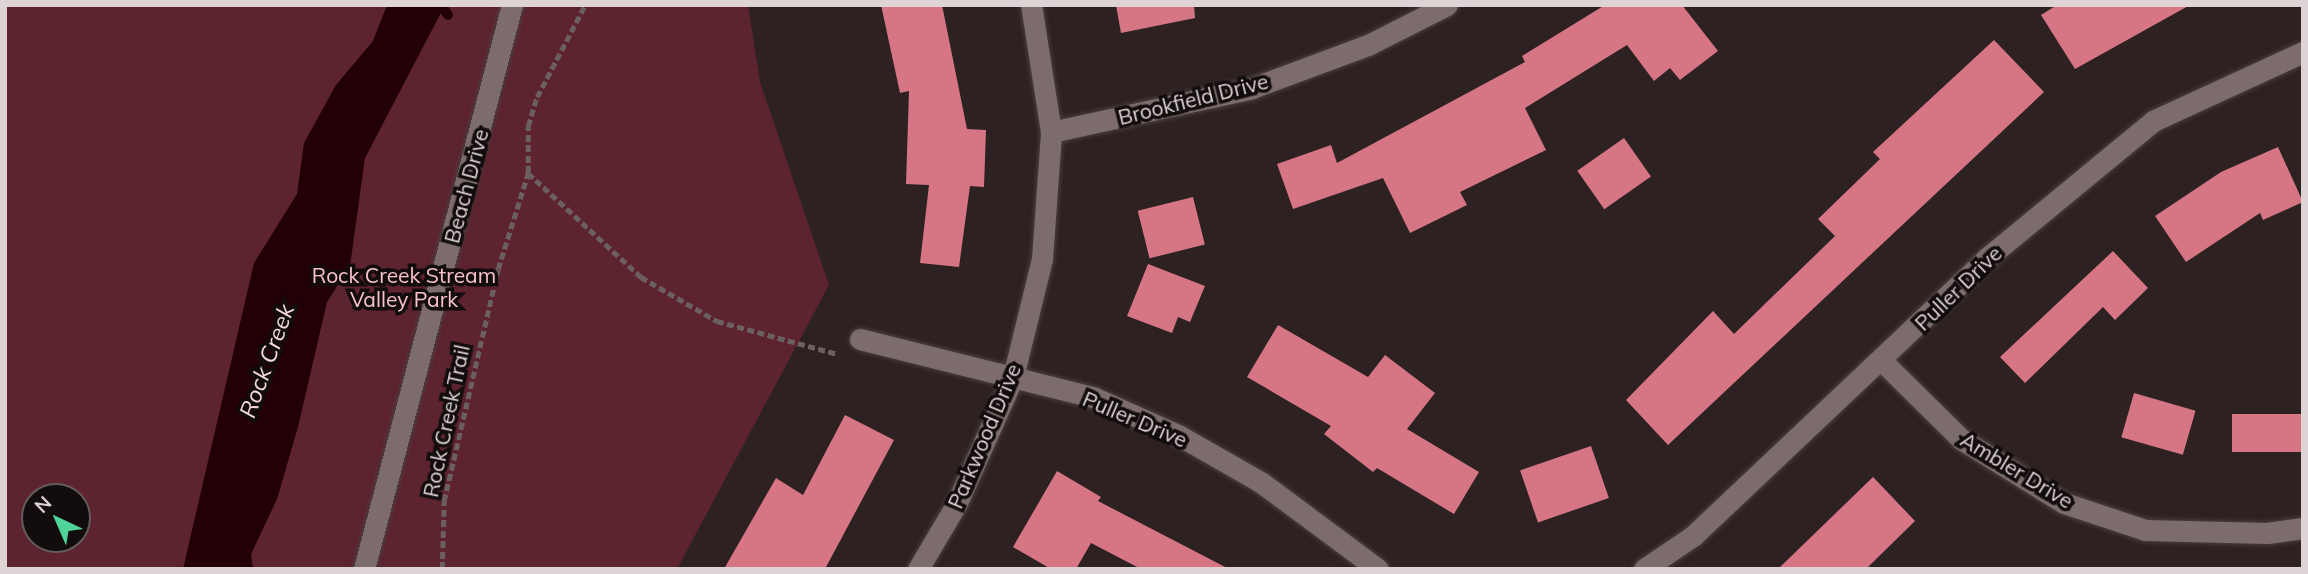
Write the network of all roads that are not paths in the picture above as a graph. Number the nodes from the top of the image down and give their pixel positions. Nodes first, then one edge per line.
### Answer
1 (512, 5) edge
2 (1031, 5) edge
3 (1447, 5) edge
4 (2303, 52) edge
5 (1051, 132) junction
6 (860, 339) dead end
7 (1882, 362) junction
8 (1013, 377) junction
9 (2303, 528) edge
10 (1372, 568) edge
11 (363, 569) edge
12 (918, 569) edge
13 (1644, 569) edge

1 - 11 street, Beach Drive
2 - 5 street, Parkwood Drive
3 - 5 street, Brookfield Drive
4 - 7 street, Puller Drive
5 - 8 street, Parkwood Drive
6 - 8 street, Puller Drive
7 - 9 street, Ambler Drive
7 - 13 street, Puller Drive
8 - 10 street, Puller Drive
8 - 12 street, Parkwood Drive

